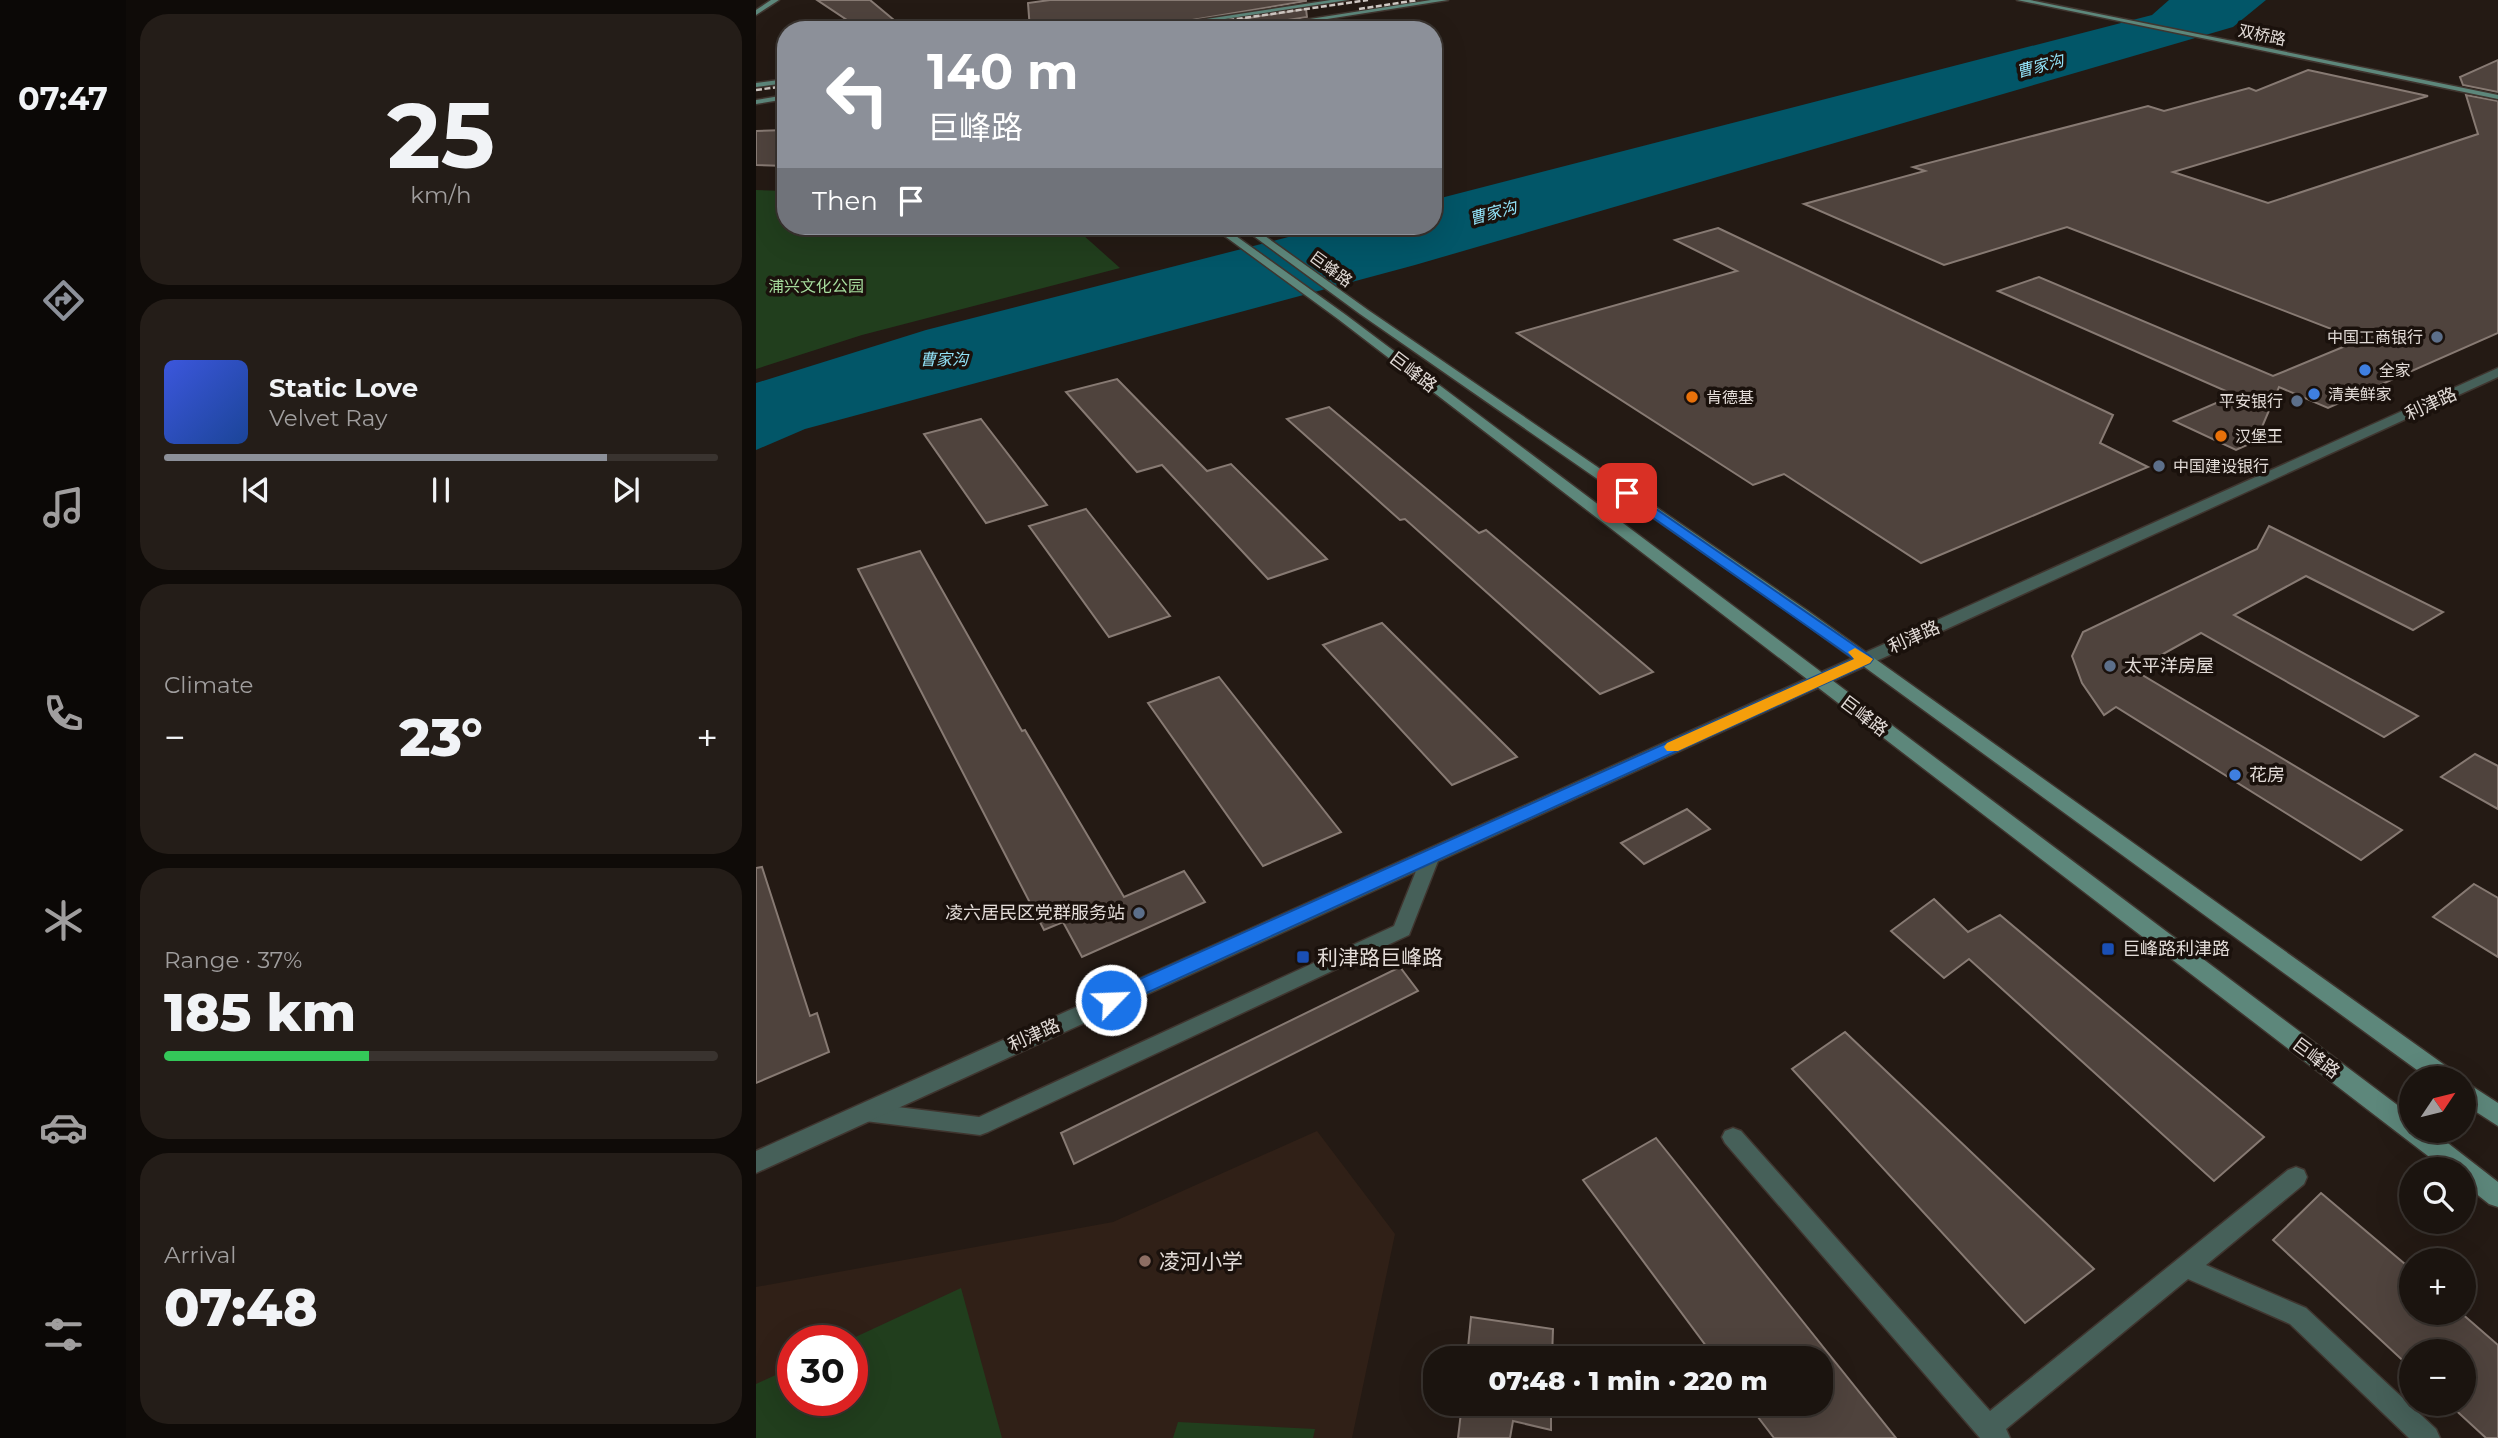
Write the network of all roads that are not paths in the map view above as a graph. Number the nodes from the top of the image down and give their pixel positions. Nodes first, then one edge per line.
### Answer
1 (776, 0) edge
2 (1345, 0) edge
3 (1445, 0) edge
4 (2020, 0) edge
5 (756, 13) edge
6 (1199, 21) edge
7 (1303, 21) edge
8 (777, 82) edge
9 (756, 85) edge
10 (2498, 97) edge
11 (777, 98) edge
12 (756, 102) edge
13 (1228, 235) edge
14 (1257, 235) edge
15 (1364, 312) joint
16 (2498, 372) edge
17 (1865, 659) junction
18 (1819, 681) junction
19 (1431, 856) junction
20 (2428, 1066) edge
21 (2476, 1100) edge
22 (865, 1112) junction
23 (2498, 1116) edge
24 (2399, 1120) edge
25 (1733, 1137) dead end
26 (2429, 1143) edge
27 (2446, 1157) edge
28 (756, 1161) edge
29 (2296, 1177) dead end
30 (2476, 1180) edge
31 (2498, 1196) edge
32 (2186, 1266) junction
33 (1992, 1433) edge
34 (2427, 1438) edge

1 - 5 main road
2 - 6 main road
3 - 7 main road
4 - 10 main road, 双桥路
8 - 9 main road
11 - 12 main road
13 - 18 main road, 巨峰路
14 - 15 main road, 巨蜂路
15 - 17 main road, 巨峰路
16 - 17 street, 利津路
17 - 18 street, 利津路
17 - 20 main road, 巨峰路
18 - 19 street, 利津路
18 - 24 main road, 巨峰路
19 - 22 street, 利津路
19 - 22 lane
21 - 23 main road
22 - 28 street, 利津路
25 - 33 lane
26 - 27 main road, 巨峰路
29 - 32 lane
30 - 31 main road, 巨峰路
32 - 33 lane
32 - 34 lane

